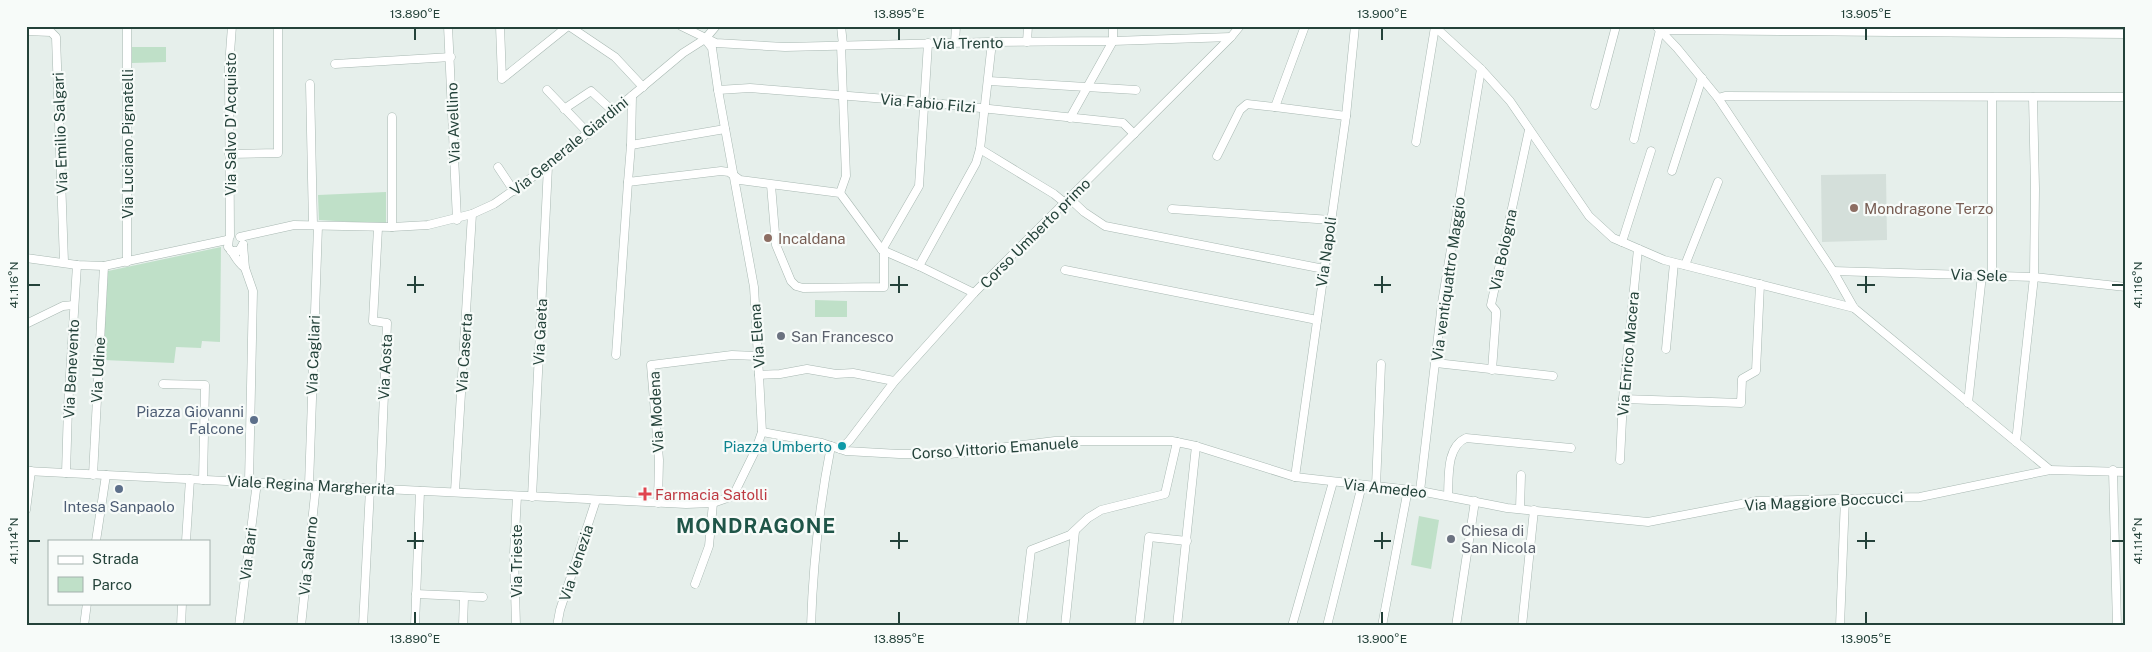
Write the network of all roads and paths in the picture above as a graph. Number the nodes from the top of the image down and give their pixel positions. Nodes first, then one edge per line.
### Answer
1 (127, 26) edge
2 (232, 26) edge
3 (278, 26) edge
4 (448, 26) edge
5 (500, 26) edge
6 (568, 26) edge
7 (681, 26) edge
8 (716, 26) edge
9 (841, 26) edge
10 (956, 26) edge
11 (1028, 26) edge
12 (1113, 26) edge
13 (1240, 26) edge
14 (1306, 26) edge
15 (1355, 26) edge
16 (1616, 26) edge
17 (1435, 27) edge
18 (1658, 28) edge
19 (1709, 28) edge
20 (1759, 28) edge
21 (1805, 28) edge
22 (1852, 29) edge
23 (1929, 29) edge
24 (1983, 30) edge
25 (2033, 30) edge
26 (2080, 30) edge
27 (26, 31) edge
28 (2126, 34) edge
29 (1231, 37) junction
30 (705, 39) junction
31 (1114, 41) junction
32 (956, 42) junction
33 (992, 42) junction
34 (1028, 42) junction
35 (928, 43) junction
36 (842, 45) junction
37 (451, 57) junction
38 (335, 64) dead end
39 (1481, 69) junction
40 (1702, 78) junction
41 (989, 81) junction
42 (310, 84) dead end
43 (643, 87) junction
44 (1087, 87) junction
45 (547, 90) dead end
46 (718, 90) junction
47 (1136, 90) dead end
48 (632, 96) junction
49 (843, 96) junction
50 (1992, 97) junction
51 (2033, 97) junction
52 (2126, 97) edge
53 (1718, 98) junction
54 (924, 102) junction
55 (1594, 105) dead end
56 (1275, 107) junction
57 (564, 108) junction
58 (986, 109) junction
59 (614, 112) junction
60 (1346, 116) junction
61 (392, 117) dead end
62 (1070, 118) junction
63 (725, 129) junction
64 (1529, 130) junction
65 (589, 134) junction
66 (1134, 134) junction
67 (1634, 139) dead end
68 (1416, 142) dead end
69 (632, 145) junction
70 (980, 149) junction
71 (1651, 152) dead end
72 (229, 154) junction
73 (1217, 156) dead end
74 (548, 166) junction
75 (498, 168) dead end
76 (1672, 171) dead end
77 (734, 176) junction
78 (628, 182) junction
79 (1718, 182) dead end
80 (771, 185) junction
81 (514, 191) junction
82 (840, 193) junction
83 (1067, 200) junction
84 (1172, 209) dead end
85 (472, 214) junction
86 (457, 220) junction
87 (1331, 220) junction
88 (316, 225) junction
89 (378, 228) junction
90 (392, 228) junction
91 (232, 241) junction
92 (1622, 242) junction
93 (243, 245) junction
94 (1638, 249) junction
95 (883, 251) junction
96 (26, 258) edge
97 (64, 262) junction
98 (127, 262) junction
99 (1674, 263) junction
100 (77, 265) junction
101 (104, 266) junction
102 (919, 266) junction
103 (1685, 266) junction
104 (245, 268) junction
105 (1324, 269) junction
106 (1065, 270) dead end
107 (1833, 271) junction
108 (1982, 275) junction
109 (1992, 275) junction
110 (2034, 277) junction
111 (1760, 284) junction
112 (2126, 287) edge
113 (974, 293) junction
114 (74, 305) junction
115 (1854, 308) junction
116 (1317, 320) junction
117 (26, 324) edge
118 (1666, 349) dead end
119 (616, 356) dead end
120 (758, 356) junction
121 (1436, 363) junction
122 (1381, 364) dead end
123 (1492, 370) junction
124 (759, 374) junction
125 (1554, 376) dead end
126 (894, 381) junction
127 (163, 384) dead end
128 (1623, 399) junction
129 (1968, 403) junction
130 (762, 432) junction
131 (1177, 442) junction
132 (2016, 442) junction
133 (832, 446) junction
134 (1196, 446) junction
135 (1571, 448) dead end
136 (840, 449) junction
137 (1620, 460) dead end
138 (2050, 470) junction
139 (2113, 470) junction
140 (29, 471) edge
141 (2126, 472) edge
142 (66, 473) junction
143 (93, 475) junction
144 (106, 475) junction
145 (1521, 475) dead end
146 (1295, 477) junction
147 (190, 479) junction
148 (202, 480) junction
149 (253, 482) junction
150 (1333, 482) junction
151 (1362, 484) junction
152 (312, 485) junction
153 (1376, 486) junction
154 (370, 489) junction
155 (380, 489) junction
156 (1408, 489) junction
157 (420, 491) junction
158 (455, 491) junction
159 (1420, 491) junction
160 (517, 496) junction
161 (1448, 496) junction
162 (532, 497) junction
163 (1845, 498) junction
164 (596, 500) junction
165 (1475, 501) junction
166 (713, 502) junction
167 (658, 503) junction
168 (1520, 509) junction
169 (26, 510) edge
170 (1534, 510) junction
171 (1075, 531) junction
172 (96, 540) edge
173 (186, 540) edge
174 (1187, 541) junction
175 (695, 584) dead end
176 (416, 594) junction
177 (464, 597) junction
178 (483, 597) dead end
179 (87, 604) edge
180 (182, 604) edge
181 (84, 626) edge
182 (181, 626) edge
183 (240, 626) edge
184 (301, 626) edge
185 (363, 626) edge
186 (415, 626) edge
187 (463, 626) edge
188 (516, 626) edge
189 (557, 626) edge
190 (811, 626) edge
191 (1022, 626) edge
192 (1065, 626) edge
193 (1139, 626) edge
194 (1177, 626) edge
195 (1292, 626) edge
196 (1327, 626) edge
197 (1382, 626) edge
198 (1456, 626) edge
199 (1522, 626) edge
200 (1840, 626) edge
201 (2117, 626) edge

1 - 98 street, Via Luciano Pignatelli
2 - 72 street, Via Salvo D'Acquisto
3 - 72 street
4 - 37 street, Via Avellino
5 - 6 street
6 - 43 street
7 - 30 street, Via Trento
8 - 30 street, Via Generale Giardini
9 - 36 street
10 - 32 street
11 - 34 street
12 - 31 street
13 - 29 street, Corso Umberto primo
14 - 56 street
15 - 60 street, Via Napoli
16 - 55 street
17 - 39 street
17 - 68 street
18 - 19 street
18 - 40 street
18 - 67 street
19 - 20 street
20 - 21 street
21 - 22 street
22 - 23 street
23 - 24 street
24 - 25 street
25 - 26 street
26 - 28 street
27 - 97 street, Via Emilio Salgari
29 - 31 street, Via Trento
29 - 66 street, Corso Umberto primo
30 - 36 street, Via Trento
30 - 43 street, Via Generale Giardini
30 - 46 street, Via Elena
31 - 34 street, Via Trento
31 - 44 street
32 - 33 street, Via Trento
32 - 35 street, Via Trento
33 - 34 street, Via Trento
33 - 41 street
35 - 36 street, Via Trento
35 - 54 street
36 - 49 street
37 - 38 street
37 - 86 street, Via Avellino
39 - 64 street
39 - 121 street, Via ventiquattro Maggio
40 - 53 street
40 - 76 street
41 - 44 street
41 - 58 street
42 - 88 street, Via Cagliari
43 - 48 street, Via Generale Giardini
44 - 47 street
44 - 62 street
45 - 57 street
46 - 49 street, Via Fabio Filzi
46 - 63 street, Via Elena
48 - 59 street, Via Generale Giardini
48 - 69 street
49 - 54 street, Via Fabio Filzi
49 - 82 street
50 - 51 street
50 - 53 street
50 - 109 street
51 - 52 street
51 - 110 street
53 - 107 street
54 - 58 street, Via Fabio Filzi
54 - 95 street
56 - 60 street
56 - 73 street
57 - 59 street
57 - 65 street
58 - 62 street, Via Fabio Filzi
58 - 70 street
59 - 65 street, Via Generale Giardini
60 - 87 street, Via Napoli
61 - 90 street
62 - 66 street, Via Fabio Filzi
63 - 69 street
63 - 77 street, Via Elena
64 - 92 street
64 - 123 street, Via Bologna
65 - 74 street, Via Generale Giardini
66 - 83 street, Corso Umberto primo
69 - 78 street
70 - 83 street
70 - 102 street
71 - 92 street
72 - 91 street, Via Salvo D'Acquisto
74 - 81 street, Via Generale Giardini
74 - 162 street, Via Gaeta
75 - 81 street
77 - 78 street
77 - 80 street
77 - 120 street, Via Elena
78 - 119 street
79 - 103 street
80 - 82 street
80 - 95 street
81 - 85 street, Via Generale Giardini
82 - 95 street
83 - 105 street
83 - 113 street, Corso Umberto primo
84 - 87 street
85 - 86 street, Via Generale Giardini
85 - 158 street, Via Caserta
86 - 90 street, Via Generale Giardini
87 - 105 street, Via Napoli
88 - 89 street, Via Generale Giardini
88 - 91 street, Via Generale Giardini
88 - 152 street, Via Cagliari
89 - 90 street, Via Generale Giardini
89 - 155 street, Via Aosta
91 - 93 street, Via Salvo D'Acquisto
91 - 93 street
91 - 98 street, Via Generale Giardini
91 - 104 street
92 - 94 street
93 - 104 street, Via Salvo D'Acquisto
94 - 99 street
94 - 128 street, Via Enrico Macera
95 - 102 street
96 - 97 street, Via Generale Giardini
97 - 100 street, Via Generale Giardini
98 - 101 street, Via Generale Giardini
99 - 103 street
99 - 118 street
100 - 101 street, Via Generale Giardini
100 - 114 street, Via Benevento
101 - 143 street, Via Udine
102 - 113 street
103 - 111 street
104 - 149 street, Via Bari
105 - 116 street, Via Napoli
106 - 116 street
107 - 108 street, Via Sele
107 - 115 street
108 - 109 street, Via Sele
108 - 129 street
109 - 110 street, Via Sele
110 - 112 street, Via Sele
110 - 132 street
111 - 115 street
111 - 128 street
113 - 126 street, Corso Umberto primo
114 - 117 street
114 - 142 street, Via Benevento
115 - 129 street
116 - 146 street, Via Napoli
120 - 124 street, Via Elena
120 - 167 street, Via Modena
121 - 123 street
121 - 159 street, Via ventiquattro Maggio
122 - 153 street
123 - 125 street
124 - 126 street
124 - 130 street, Via Elena
126 - 136 street, Corso Umberto primo
127 - 148 street
128 - 137 street, Via Enrico Macera
129 - 132 street
130 - 133 street, Corso Vittorio Emanuele
130 - 166 street, Via Elena
131 - 134 street, Corso Vittorio Emanuele
131 - 136 street, Corso Vittorio Emanuele
131 - 171 street
132 - 138 street
133 - 136 street, Corso Vittorio Emanuele
133 - 190 street
134 - 146 street, Corso Vittorio Emanuele
134 - 174 street
135 - 161 street
138 - 139 street, Via Maggiore Boccucci
138 - 163 street, Via Maggiore Boccucci
139 - 141 street, Via Maggiore Boccucci
139 - 201 street
140 - 142 street, Viale Regina Margherita
140 - 169 street
142 - 143 street, Viale Regina Margherita
143 - 144 street, Viale Regina Margherita
144 - 147 street, Viale Regina Margherita
144 - 172 street
145 - 168 street
146 - 150 street, Via Amedeo
147 - 148 street, Viale Regina Margherita
147 - 173 street
148 - 149 street, Viale Regina Margherita
149 - 152 street, Viale Regina Margherita
149 - 183 street, Via Bari
150 - 151 street, Via Amedeo
150 - 195 street
151 - 153 street, Via Amedeo
151 - 196 street
152 - 154 street, Viale Regina Margherita
152 - 184 street, Via Salerno
153 - 156 street, Via Amedeo
154 - 155 street, Viale Regina Margherita
154 - 185 street
155 - 157 street, Viale Regina Margherita
156 - 159 street, Via Amedeo
156 - 197 street
157 - 158 street, Viale Regina Margherita
157 - 176 street
158 - 160 street, Viale Regina Margherita
159 - 161 street, Via Amedeo
160 - 162 street, Viale Regina Margherita
160 - 188 street, Via Trieste
161 - 165 street, Via Amedeo
162 - 164 street, Viale Regina Margherita
163 - 170 street, Via Maggiore Boccucci
163 - 200 street
164 - 167 street, Via Elena
164 - 189 street, Via Venezia
165 - 168 street, Via Maggiore Boccucci
165 - 198 street
166 - 167 street, Via Elena
166 - 175 street
168 - 170 street, Via Maggiore Boccucci
170 - 199 street
171 - 191 street
171 - 192 street
174 - 193 street
174 - 194 street
176 - 177 street
176 - 186 street
177 - 178 street
177 - 187 street
179 - 181 street
180 - 182 street

